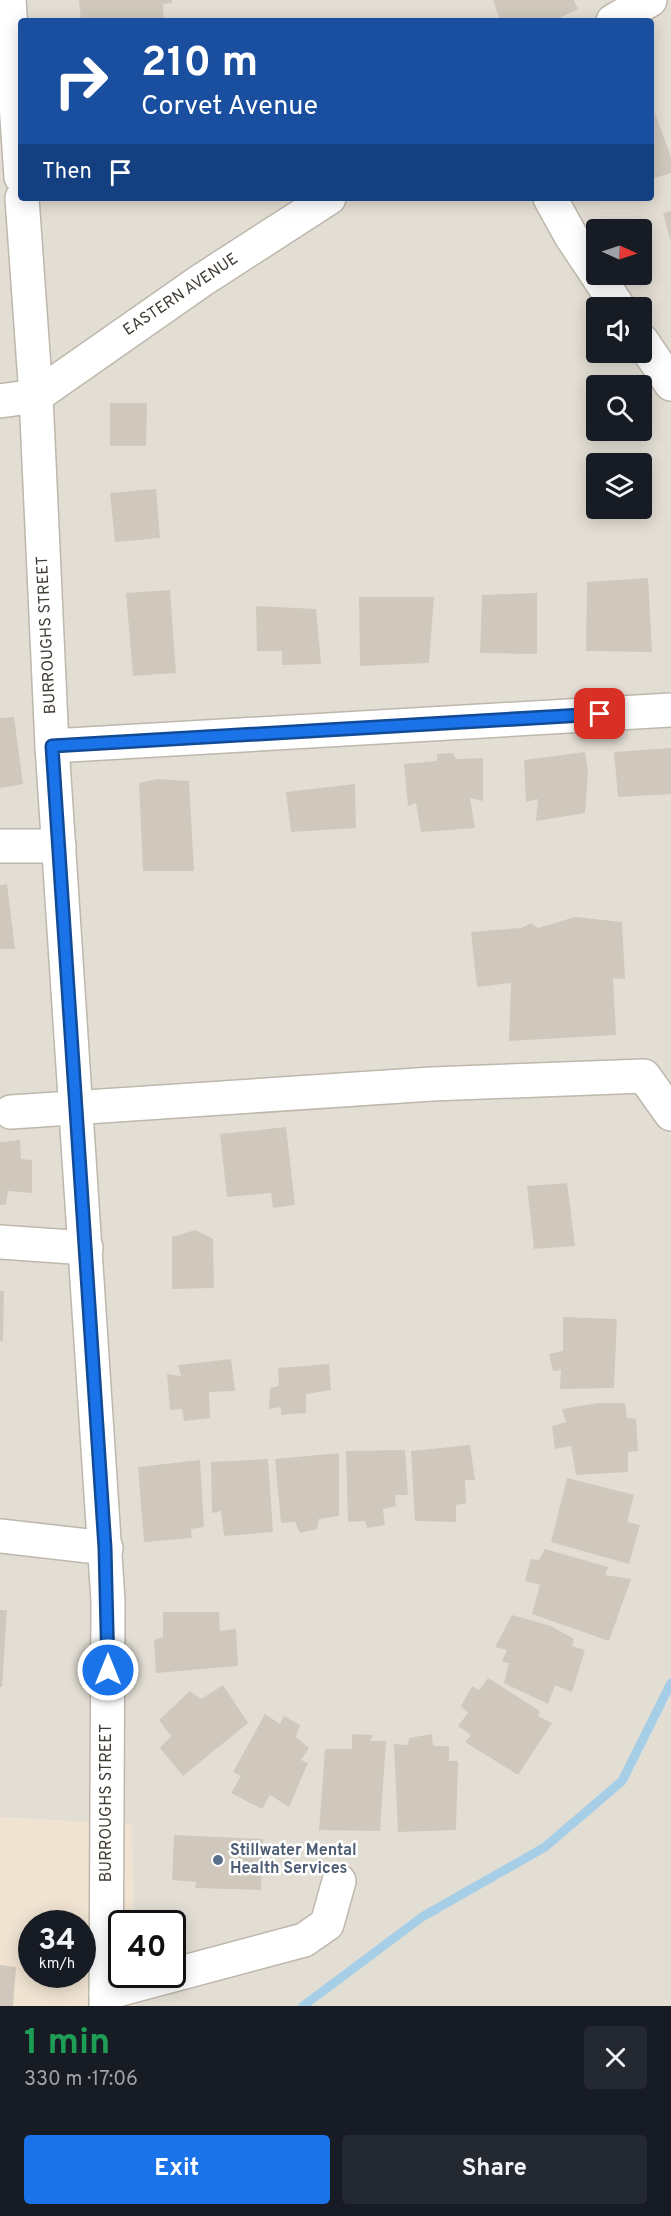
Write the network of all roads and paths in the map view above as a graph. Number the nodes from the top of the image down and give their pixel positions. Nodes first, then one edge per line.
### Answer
1 (9, 0) edge
2 (18, 133) edge
3 (22, 201) edge
4 (324, 201) edge
5 (552, 201) edge
6 (612, 297) edge
7 (652, 356) edge
8 (671, 384) edge
9 (36, 396) junction
10 (0, 401) edge
11 (671, 710) edge
12 (52, 746) junction
13 (0, 846) edge
14 (59, 846) junction
15 (76, 1107) junction
16 (11, 1112) dead end
17 (671, 1114) edge
18 (0, 1242) edge
19 (86, 1248) junction
20 (0, 1536) edge
21 (105, 1548) junction
22 (339, 1881) dead end
23 (106, 2000) edge

1 - 2 street
3 - 9 street, BURROUGHS STREET
4 - 9 street, EASTERN AVENUE
5 - 6 street
7 - 8 street
9 - 10 street
9 - 12 street, BURROUGHS STREET
11 - 12 street
12 - 14 street, BURROUGHS STREET
13 - 14 street
14 - 15 street, BURROUGHS STREET
15 - 16 street
15 - 17 street
15 - 19 street, BURROUGHS STREET
18 - 19 street
19 - 21 street, BURROUGHS STREET
20 - 21 street
21 - 23 street, BURROUGHS STREET
22 - 23 street

